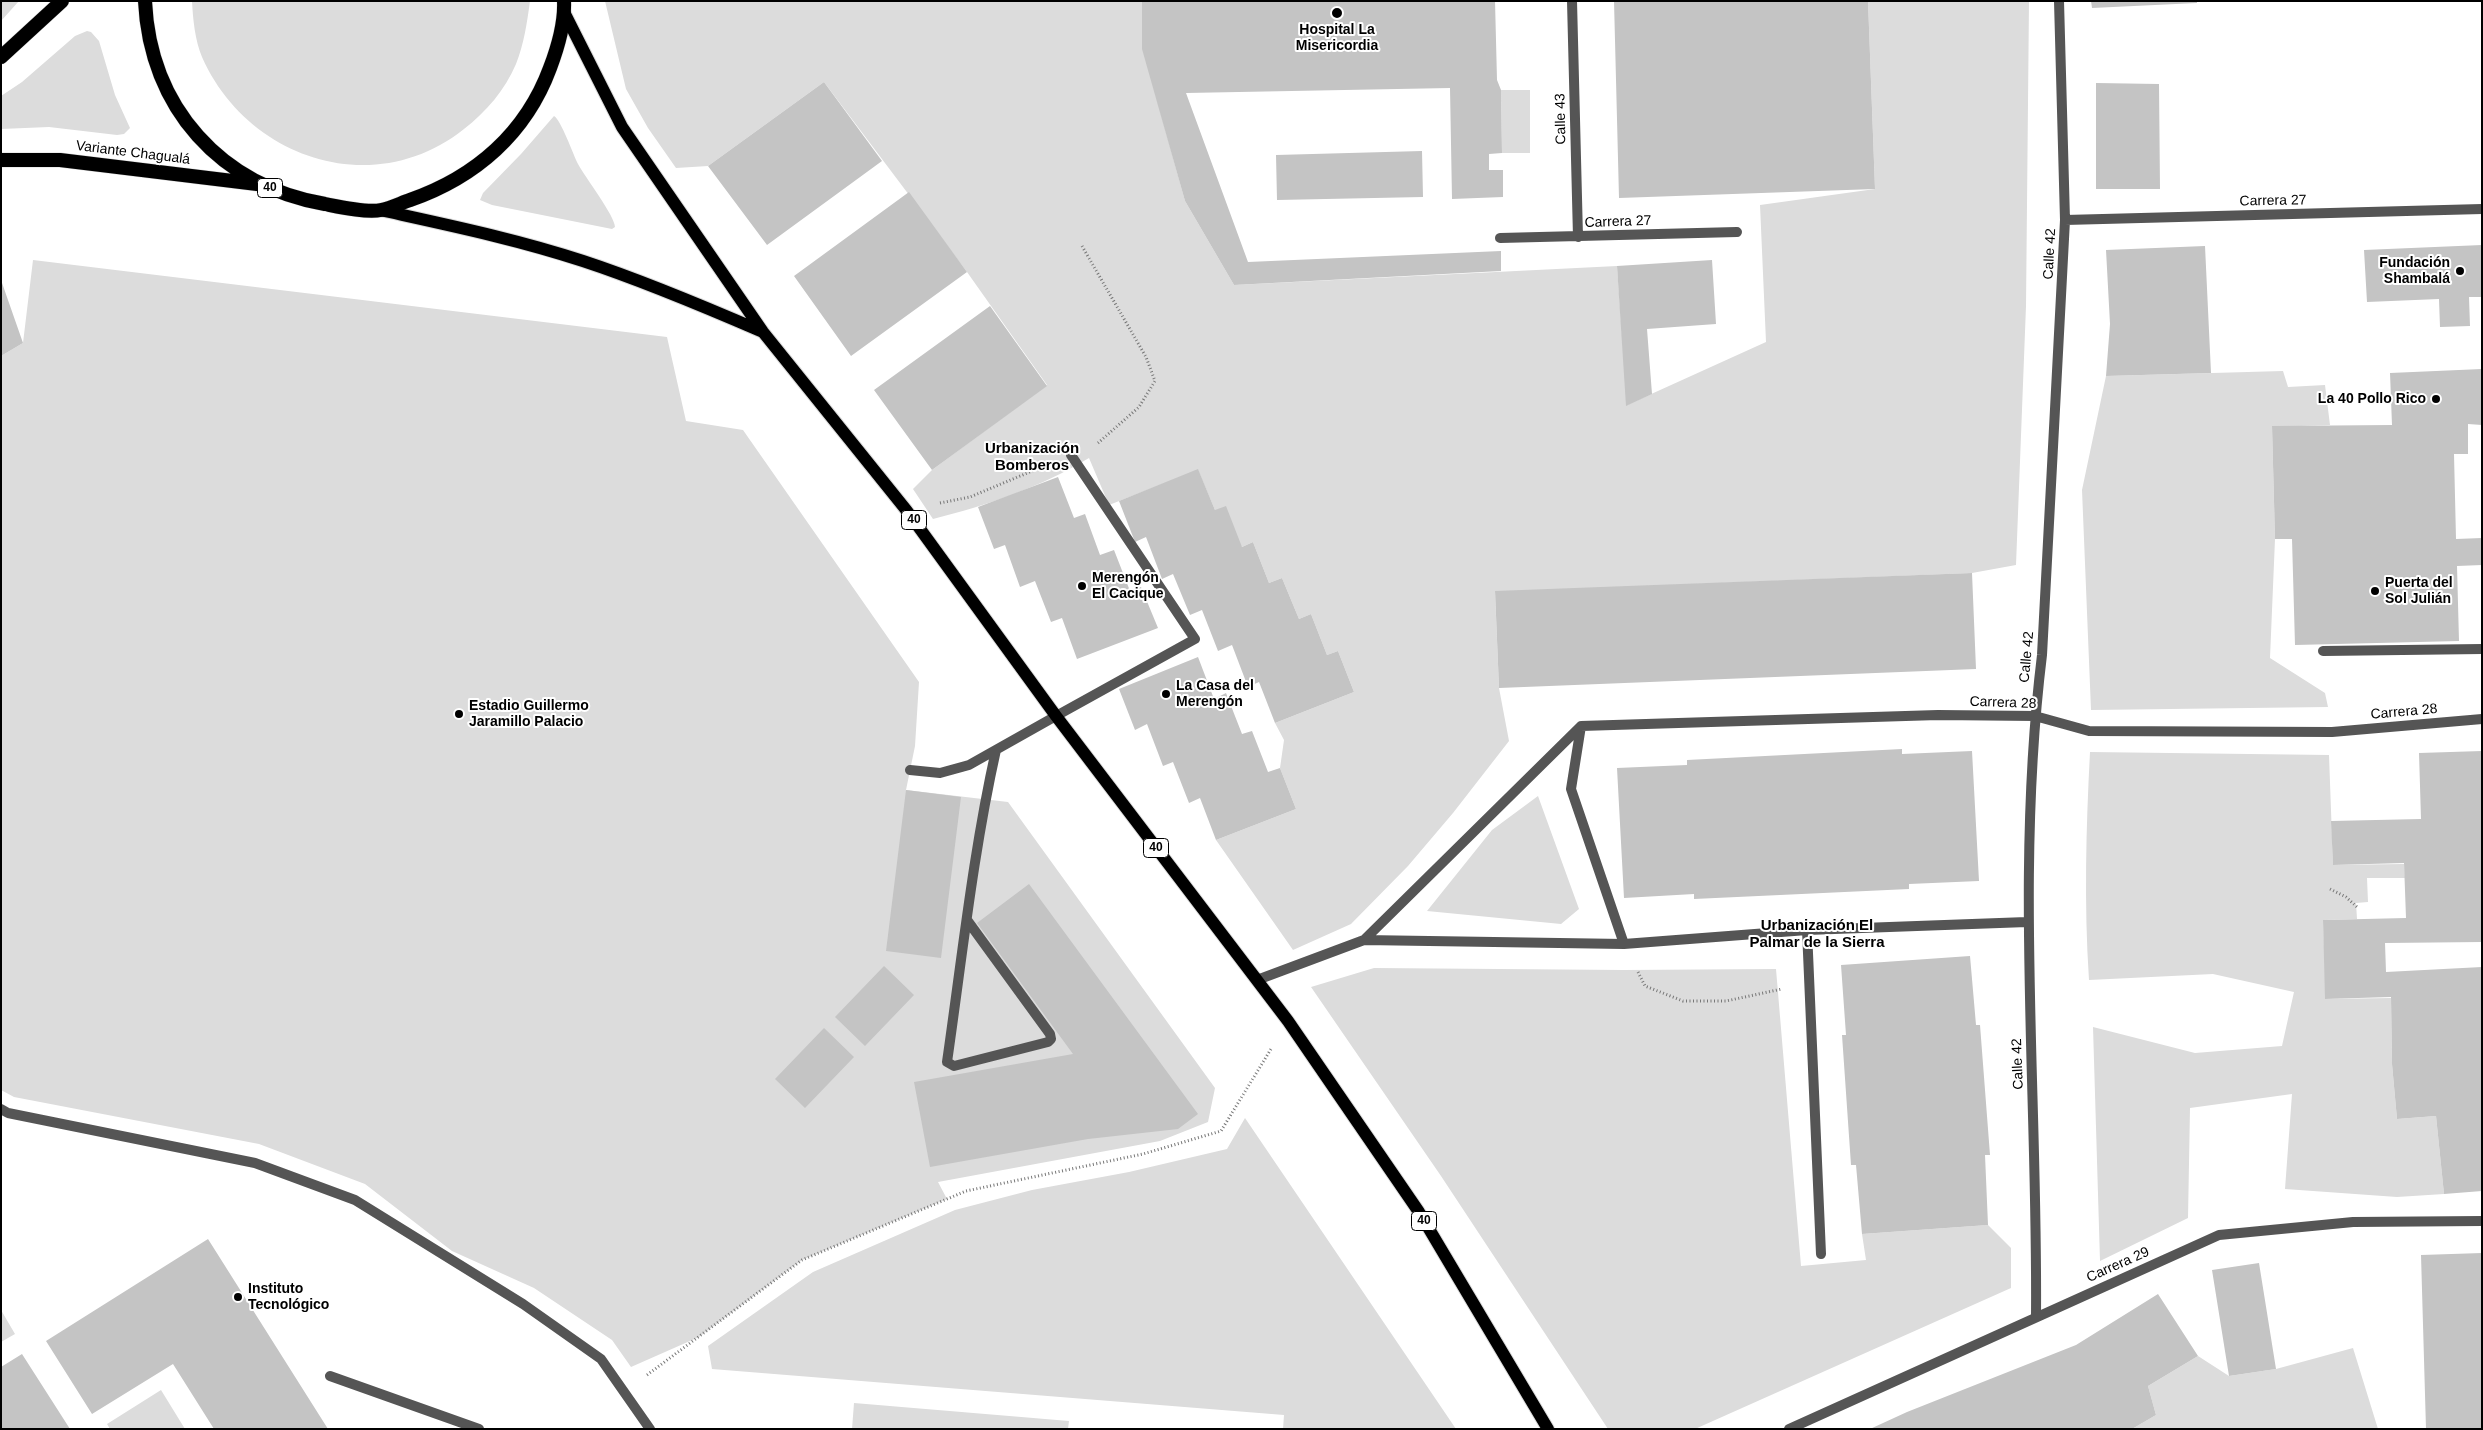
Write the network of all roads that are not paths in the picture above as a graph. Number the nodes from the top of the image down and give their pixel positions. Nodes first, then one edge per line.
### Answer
1 (62, 1) edge
2 (145, 1) edge
3 (1572, 1) edge
4 (2059, 1) edge
5 (564, 6) edge
6 (1, 57) edge
7 (1, 160) edge
8 (260, 185) junction
9 (2482, 209) edge
10 (380, 210) junction
11 (2065, 220) junction
12 (1737, 232) dead end
13 (1578, 236) junction
14 (1500, 238) dead end
15 (763, 332) junction
16 (1071, 455) road end
17 (2482, 648) edge
18 (2323, 651) dead end
19 (1056, 716) junction
20 (2035, 716) junction
21 (2482, 719) edge
22 (1581, 726) junction
23 (996, 750) junction
24 (910, 770) dead end
25 (967, 920) junction
26 (2028, 922) junction
27 (1807, 930) junction
28 (1364, 940) junction
29 (1624, 944) junction
30 (1257, 980) junction
31 (1, 1109) edge
32 (2482, 1221) edge
33 (1821, 1254) dead end
34 (2036, 1316) junction
35 (330, 1376) dead end
36 (479, 1429) edge
37 (650, 1429) edge
38 (1548, 1429) edge
39 (1789, 1429) edge

1 - 6 highway
2 - 8 highway, 40
3 - 13 street, Calle 43
4 - 11 street, Calle 42
5 - 10 highway, 40
5 - 15 main road, 40
7 - 8 highway, Variante Chagualá / 40
8 - 10 highway, 40
9 - 11 street, Carrera 27
10 - 15 main road, 40
11 - 20 street, Calle 42
12 - 13 street, Carrera 27
13 - 14 street, Carrera 27
15 - 19 main road, 40
16 - 19 street
17 - 18 street
19 - 23 street
19 - 30 main road, 40
20 - 21 street, Carrera 28
20 - 22 street, Carrera 28
20 - 26 street, Calle 42
22 - 28 street
22 - 29 street
23 - 24 street
23 - 25 street
25 - 25 street
26 - 27 street
26 - 34 street, Calle 42
27 - 29 street
27 - 33 street
28 - 29 street
28 - 30 street
30 - 38 main road, 40
31 - 37 street
32 - 34 street, Carrera 29
34 - 39 street, Carrera 29
35 - 36 street

